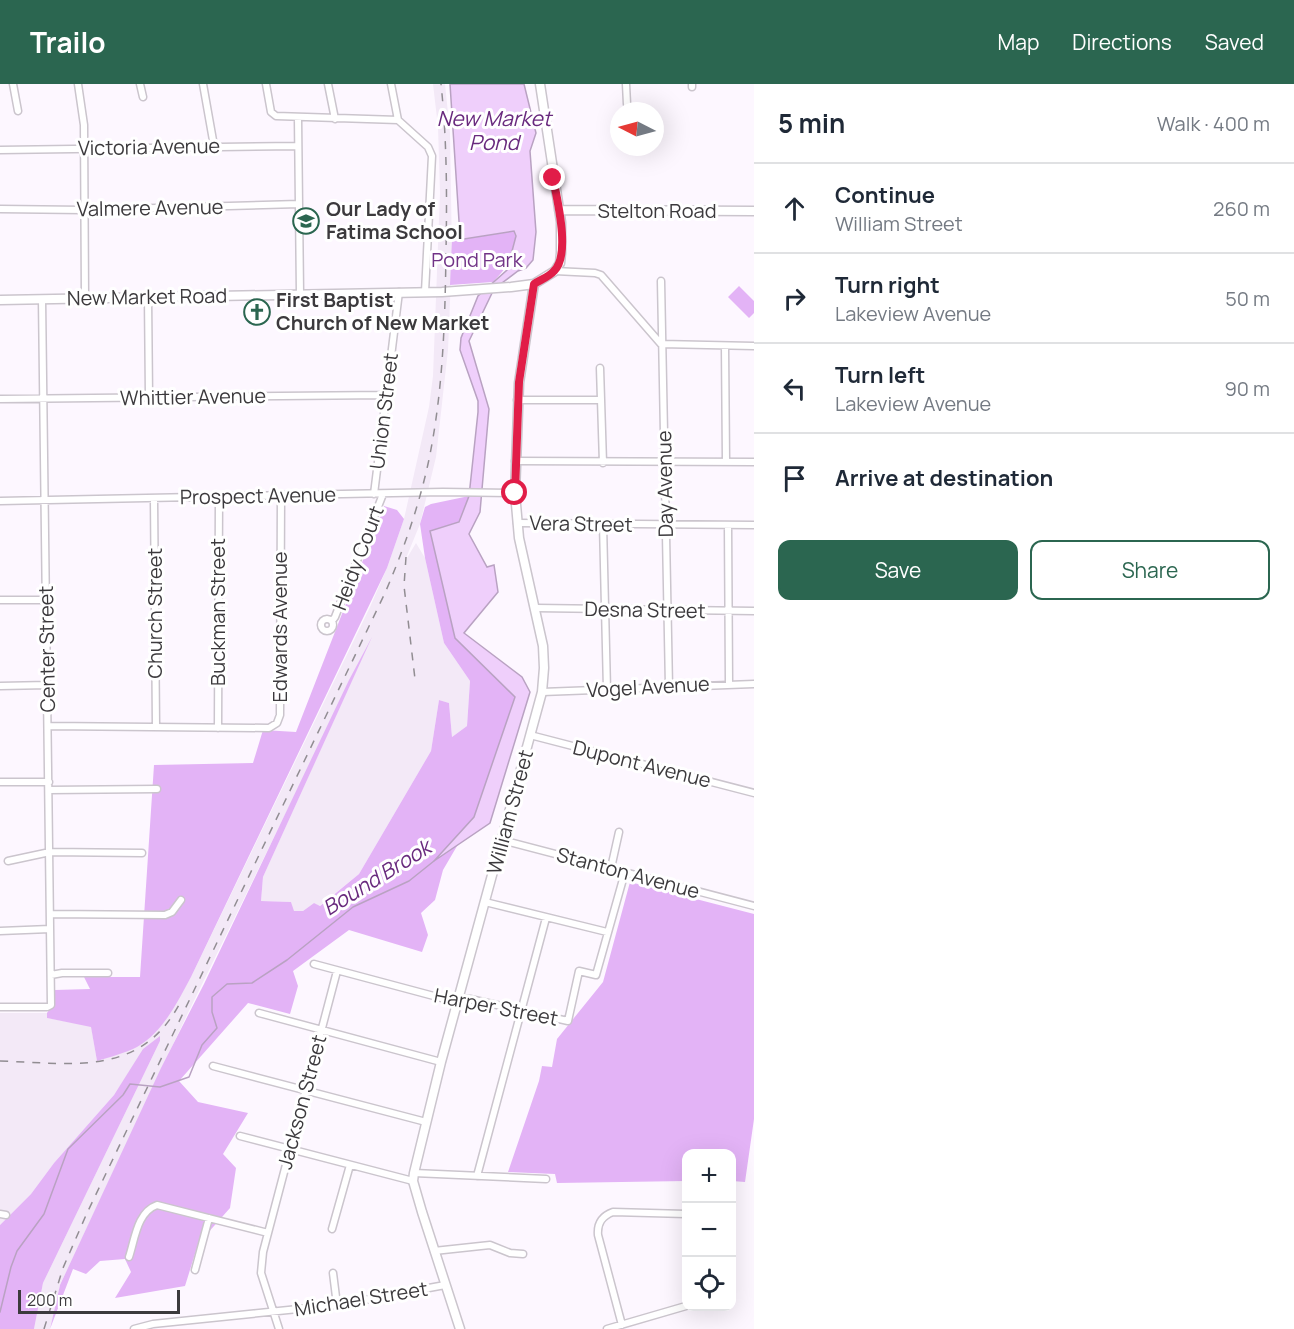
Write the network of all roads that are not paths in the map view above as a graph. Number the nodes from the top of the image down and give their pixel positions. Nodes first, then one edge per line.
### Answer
1 (13, 84) edge
2 (78, 84) edge
3 (140, 84) edge
4 (203, 84) edge
5 (328, 84) edge
6 (391, 84) edge
7 (540, 84) edge
8 (626, 84) edge
9 (266, 87) edge
10 (143, 98) dead end
11 (627, 102) edge
12 (18, 111) dead end
13 (298, 118) junction
14 (335, 119) junction
15 (398, 120) junction
16 (214, 146) junction
17 (298, 146) junction
18 (84, 148) junction
19 (0, 150) edge
20 (299, 204) junction
21 (0, 209) edge
22 (84, 210) junction
23 (559, 210) junction
24 (754, 211) edge
25 (555, 271) junction
26 (661, 281) dead end
27 (534, 284) junction
28 (399, 292) junction
29 (425, 292) junction
30 (300, 294) junction
31 (147, 297) junction
32 (85, 298) junction
33 (42, 299) junction
34 (0, 300) edge
35 (661, 344) junction
36 (725, 346) junction
37 (754, 346) edge
38 (600, 368) dead end
39 (387, 395) junction
40 (149, 397) junction
41 (43, 398) junction
42 (0, 399) edge
43 (517, 400) junction
44 (601, 400) junction
45 (515, 461) junction
46 (666, 462) junction
47 (726, 462) junction
48 (754, 462) edge
49 (603, 463) junction
50 (515, 493) junction
51 (374, 494) junction
52 (383, 494) junction
53 (281, 495) junction
54 (219, 497) junction
55 (154, 498) junction
56 (45, 500) junction
57 (0, 501) edge
58 (517, 523) junction
59 (603, 524) junction
60 (667, 525) junction
61 (728, 525) junction
62 (754, 525) edge
63 (0, 600) edge
64 (47, 600) junction
65 (536, 608) junction
66 (606, 610) junction
67 (668, 610) junction
68 (728, 611) junction
69 (754, 612) edge
70 (332, 621) dead end
71 (729, 684) junction
72 (754, 684) edge
73 (48, 685) junction
74 (0, 687) edge
75 (669, 687) junction
76 (607, 690) junction
77 (542, 692) junction
78 (48, 726) junction
79 (156, 727) junction
80 (218, 728) junction
81 (530, 735) junction
82 (0, 782) edge
83 (49, 782) junction
84 (157, 789) dead end
85 (49, 790) junction
86 (754, 793) edge
87 (619, 832) dead end
88 (502, 840) junction
89 (50, 852) junction
90 (142, 853) dead end
91 (8, 861) dead end
92 (611, 868) junction
93 (626, 872) junction
94 (181, 900) dead end
95 (485, 902) junction
96 (754, 906) edge
97 (50, 914) junction
98 (546, 918) junction
99 (50, 929) junction
100 (0, 931) edge
101 (607, 932) junction
102 (314, 964) dead end
103 (337, 971) junction
104 (108, 973) dead end
105 (51, 975) junction
106 (459, 998) junction
107 (0, 1007) edge
108 (522, 1012) junction
109 (259, 1013) dead end
110 (322, 1030) junction
111 (441, 1062) junction
112 (213, 1066) dead end
113 (305, 1090) junction
114 (426, 1122) junction
115 (240, 1136) dead end
116 (289, 1149) junction
117 (350, 1165) junction
118 (477, 1176) junction
119 (414, 1177) junction
120 (546, 1179) dead end
121 (682, 1214) edge
122 (209, 1218) junction
123 (332, 1229) dead end
124 (268, 1233) junction
125 (434, 1251) junction
126 (523, 1254) dead end
127 (129, 1257) dead end
128 (195, 1270) dead end
129 (333, 1273) dead end
130 (445, 1285) junction
131 (338, 1305) junction
132 (682, 1307) edge
133 (274, 1313) junction
134 (622, 1325) junction
135 (134, 1329) edge
136 (279, 1329) edge
137 (460, 1329) edge
138 (607, 1329) edge

1 - 12 street
2 - 18 street
3 - 10 street
4 - 16 street
5 - 14 street
6 - 15 street
7 - 23 main road
8 - 11 street
9 - 13 street
13 - 14 street
13 - 17 street
14 - 15 street
15 - 29 street
16 - 17 street, Victoria Avenue
16 - 18 street, Victoria Avenue
17 - 20 street
18 - 19 street, Victoria Avenue
18 - 22 street
20 - 22 street, Valmere Avenue
20 - 30 street
21 - 22 street, Valmere Avenue
22 - 32 street
23 - 24 main road, Stelton Road
23 - 25 main road
25 - 27 main road
25 - 35 street
26 - 35 street, Day Avenue
27 - 29 main road, New Market Road
27 - 43 main road, William Street
28 - 29 main road, New Market Road
28 - 30 main road, New Market Road
28 - 39 street, Union Street
30 - 31 main road, New Market Road
31 - 32 main road, New Market Road
31 - 40 street
32 - 33 main road, New Market Road
33 - 34 main road, New Market Road
33 - 41 street, Center Street
35 - 36 street
35 - 46 street, Day Avenue
36 - 37 street
36 - 47 street
38 - 44 street
39 - 40 street, Whittier Avenue
39 - 51 street, Union Street
40 - 41 street, Whittier Avenue
41 - 42 street, Whittier Avenue
41 - 56 street, Center Street
43 - 44 street
43 - 45 main road, William Street
44 - 49 street
45 - 49 street
45 - 50 main road, William Street
46 - 47 street
46 - 49 street
46 - 60 street, Day Avenue
47 - 48 street
50 - 52 street, Prospect Avenue
50 - 58 main road, William Street
51 - 52 street, Prospect Avenue
51 - 53 street, Prospect Avenue
52 - 70 street, Heidy Court
53 - 54 street, Prospect Avenue
53 - 80 street, Edwards Avenue
54 - 55 street, Prospect Avenue
54 - 80 street, Buckman Street
55 - 56 street, Prospect Avenue
55 - 79 street, Church Street
56 - 57 street, Prospect Avenue
56 - 64 street, Center Street
58 - 59 street, Vera Street
58 - 65 main road, William Street
59 - 60 street, Vera Street
59 - 66 street
60 - 61 street, Vera Street
60 - 67 street, Day Avenue
61 - 62 street, Vera Street
61 - 68 street
63 - 64 street
64 - 73 street, Center Street
65 - 66 street, Desna Street
65 - 77 main road, William Street
66 - 67 street, Desna Street
66 - 76 street
67 - 68 street, Desna Street
67 - 75 street, Day Avenue
68 - 69 street, Desna Street
68 - 71 street
71 - 72 street, Vogel Avenue
71 - 75 street, Vogel Avenue
73 - 74 street
73 - 78 street, Center Street
75 - 76 street, Vogel Avenue
76 - 77 street, Vogel Avenue
77 - 81 main road, William Street
78 - 79 street, Edwards Avenue
78 - 83 street, Center Street
79 - 80 street, Edwards Avenue
81 - 86 street, Dupont Avenue
81 - 88 main road, William Street
82 - 83 street
83 - 85 street, Center Street
84 - 85 street
85 - 89 street, Center Street
87 - 92 street
88 - 92 street, Stanton Avenue
88 - 95 main road, William Street
89 - 90 street
89 - 91 street
89 - 97 street, Center Street
92 - 93 street, Stanton Avenue
93 - 96 street, Stanton Avenue
93 - 101 street
94 - 97 street
95 - 98 street
95 - 106 main road, William Street
97 - 99 street, Center Street
98 - 101 street
98 - 108 street
99 - 100 street
99 - 105 street, Center Street
101 - 108 street, Harper Street
102 - 103 street, Harper Street
103 - 106 street, Harper Street
103 - 110 street, Jackson Street
104 - 105 street
105 - 107 street, Center Street
106 - 108 street, Harper Street
106 - 111 main road, William Street
108 - 118 street
109 - 110 street
110 - 111 street
110 - 113 street, Jackson Street
111 - 114 main road, William Street
112 - 113 street
113 - 114 street
113 - 116 street, Jackson Street
114 - 119 main road, William Street
115 - 116 street
116 - 117 street
116 - 124 street, Jackson Street
117 - 119 street
117 - 123 street
118 - 119 street
118 - 120 street
119 - 125 main road, William Street
121 - 134 street
122 - 124 street
122 - 127 street
122 - 128 street
124 - 133 street, Jackson Street
125 - 126 street
125 - 130 main road, William Street
129 - 131 street
130 - 131 street, Michael Street
130 - 137 main road, William Street
131 - 133 street, Michael Street
132 - 134 street
133 - 135 street, Michael Street
133 - 136 street, Jackson Street
134 - 138 street

